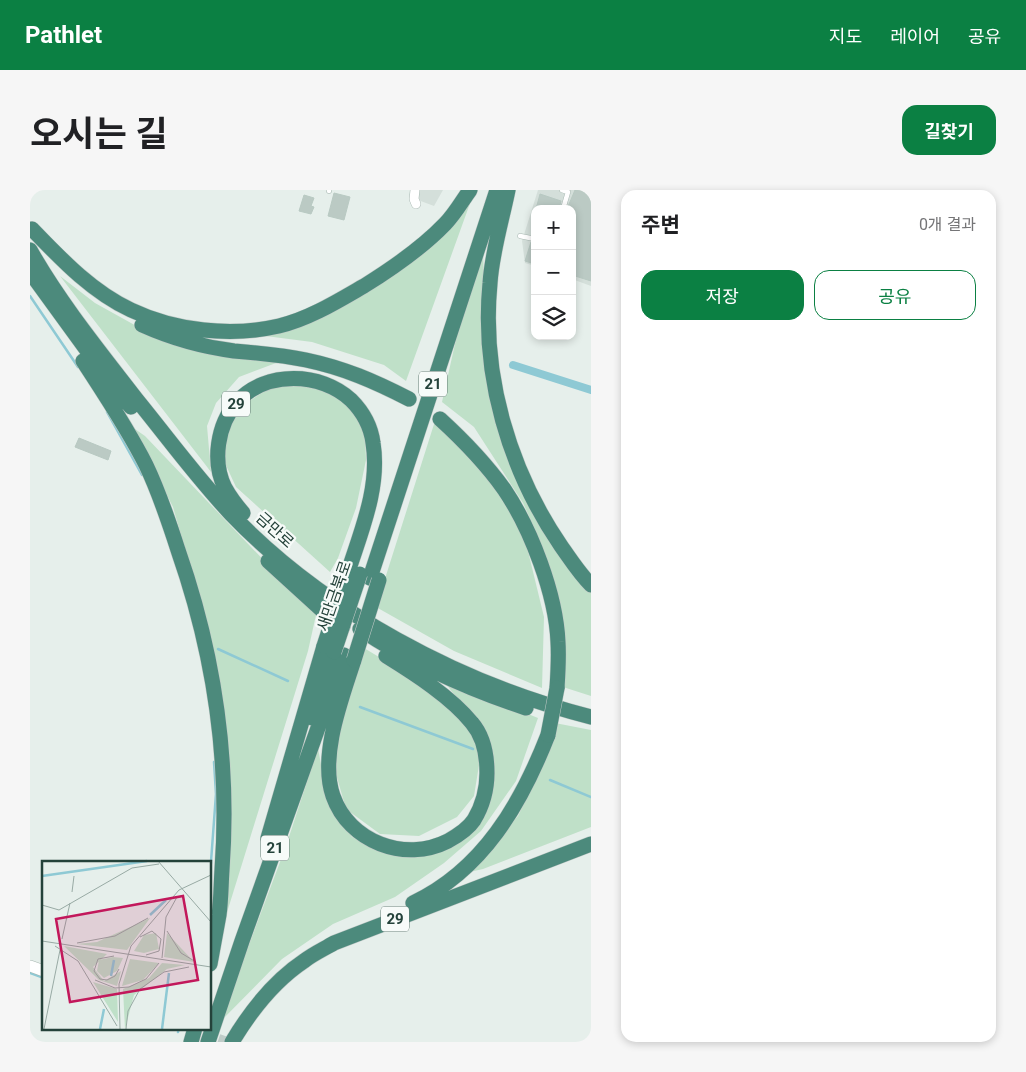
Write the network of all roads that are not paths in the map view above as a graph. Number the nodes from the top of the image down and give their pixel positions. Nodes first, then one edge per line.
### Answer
1 (415, 190) edge
2 (470, 190) edge
3 (490, 190) edge
4 (497, 190) edge
5 (508, 190) edge
6 (562, 190) edge
7 (416, 204) dead end
8 (564, 205) edge
9 (31, 228) edge
10 (520, 236) dead end
11 (531, 238) edge
12 (30, 250) edge
13 (34, 279) edge
14 (408, 399) dead end
15 (440, 419) dead end
16 (261, 554) junction
17 (364, 575) junction
18 (591, 586) edge
19 (335, 612) junction
20 (385, 633) junction
21 (339, 653) junction
22 (591, 717) edge
23 (591, 728) edge
24 (591, 844) edge
25 (334, 943) junction
26 (211, 958) edge
27 (30, 966) edge
28 (42, 970) edge
29 (211, 1009) edge
30 (208, 1042) edge
31 (232, 1042) edge

1 - 7 street
2 - 9 highway
3 - 17 highway, 새만금북로 / 21
4 - 17 highway, 새만금북로 / 21
5 - 18 highway
6 - 8 lane
9 - 14 highway
10 - 11 lane
12 - 20 highway, 금만로
13 - 16 highway, 금만로
13 - 26 highway
15 - 25 highway, bridge
16 - 19 highway, 금만로
16 - 21 highway
17 - 19 highway, 29, bridge
17 - 20 highway, 29
17 - 21 highway, 새만금북로 / 21, bridge
17 - 21 highway, bridge
19 - 21 highway, 29, bridge
19 - 23 highway, 금만로
20 - 22 highway, 금만로 / 29
21 - 29 highway, 새만금북로 / 21
21 - 30 highway, 새만금북로 / 21
24 - 25 highway, 29
25 - 31 highway, 29
27 - 28 street

